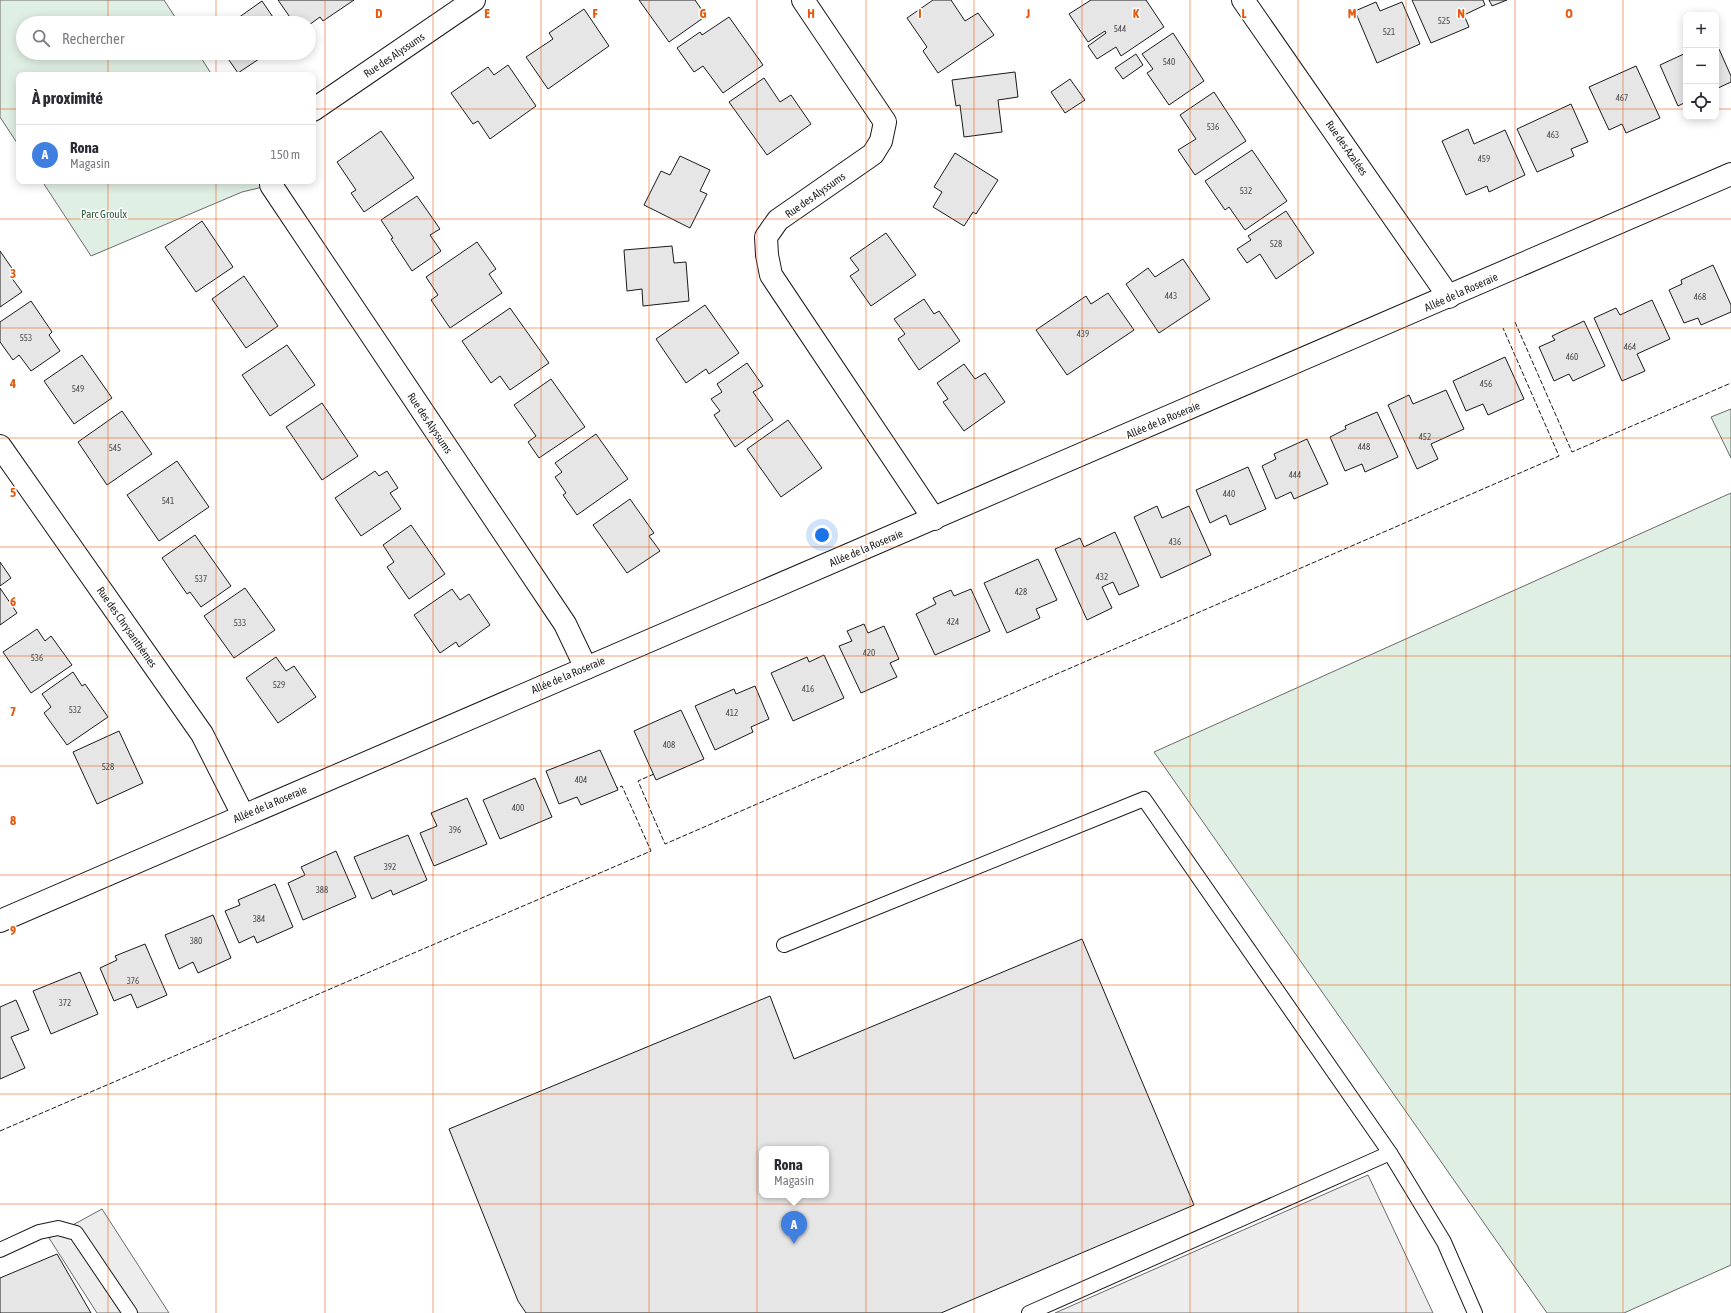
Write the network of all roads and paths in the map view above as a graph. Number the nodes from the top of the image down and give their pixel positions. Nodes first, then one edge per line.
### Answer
1 (474, 0) edge
2 (803, 0) edge
3 (1243, 0) edge
4 (316, 108) edge
5 (1731, 174) edge
6 (271, 184) edge
7 (1449, 297) junction
8 (0, 446) edge
9 (934, 519) junction
10 (586, 668) junction
11 (243, 815) junction
12 (0, 922) edge
13 (784, 945) dead end
14 (1390, 1153) junction
15 (0, 1250) edge
16 (130, 1313) edge
17 (1029, 1313) edge
18 (1475, 1313) edge

1 - 4 street, Rue des Alyssums
2 - 9 street, Rue des Alyssums
3 - 7 street, Rue des Azalées
5 - 7 street, Allée de la Roseraie
6 - 10 street, Rue des Alyssums
7 - 9 street, Allée de la Roseraie
8 - 11 street, Rue des Chrysanthèmes
9 - 10 street, Allée de la Roseraie
10 - 11 street, Allée de la Roseraie
11 - 12 street, Allée de la Roseraie
13 - 14 lane
14 - 17 lane
14 - 18 lane
15 - 16 lane

